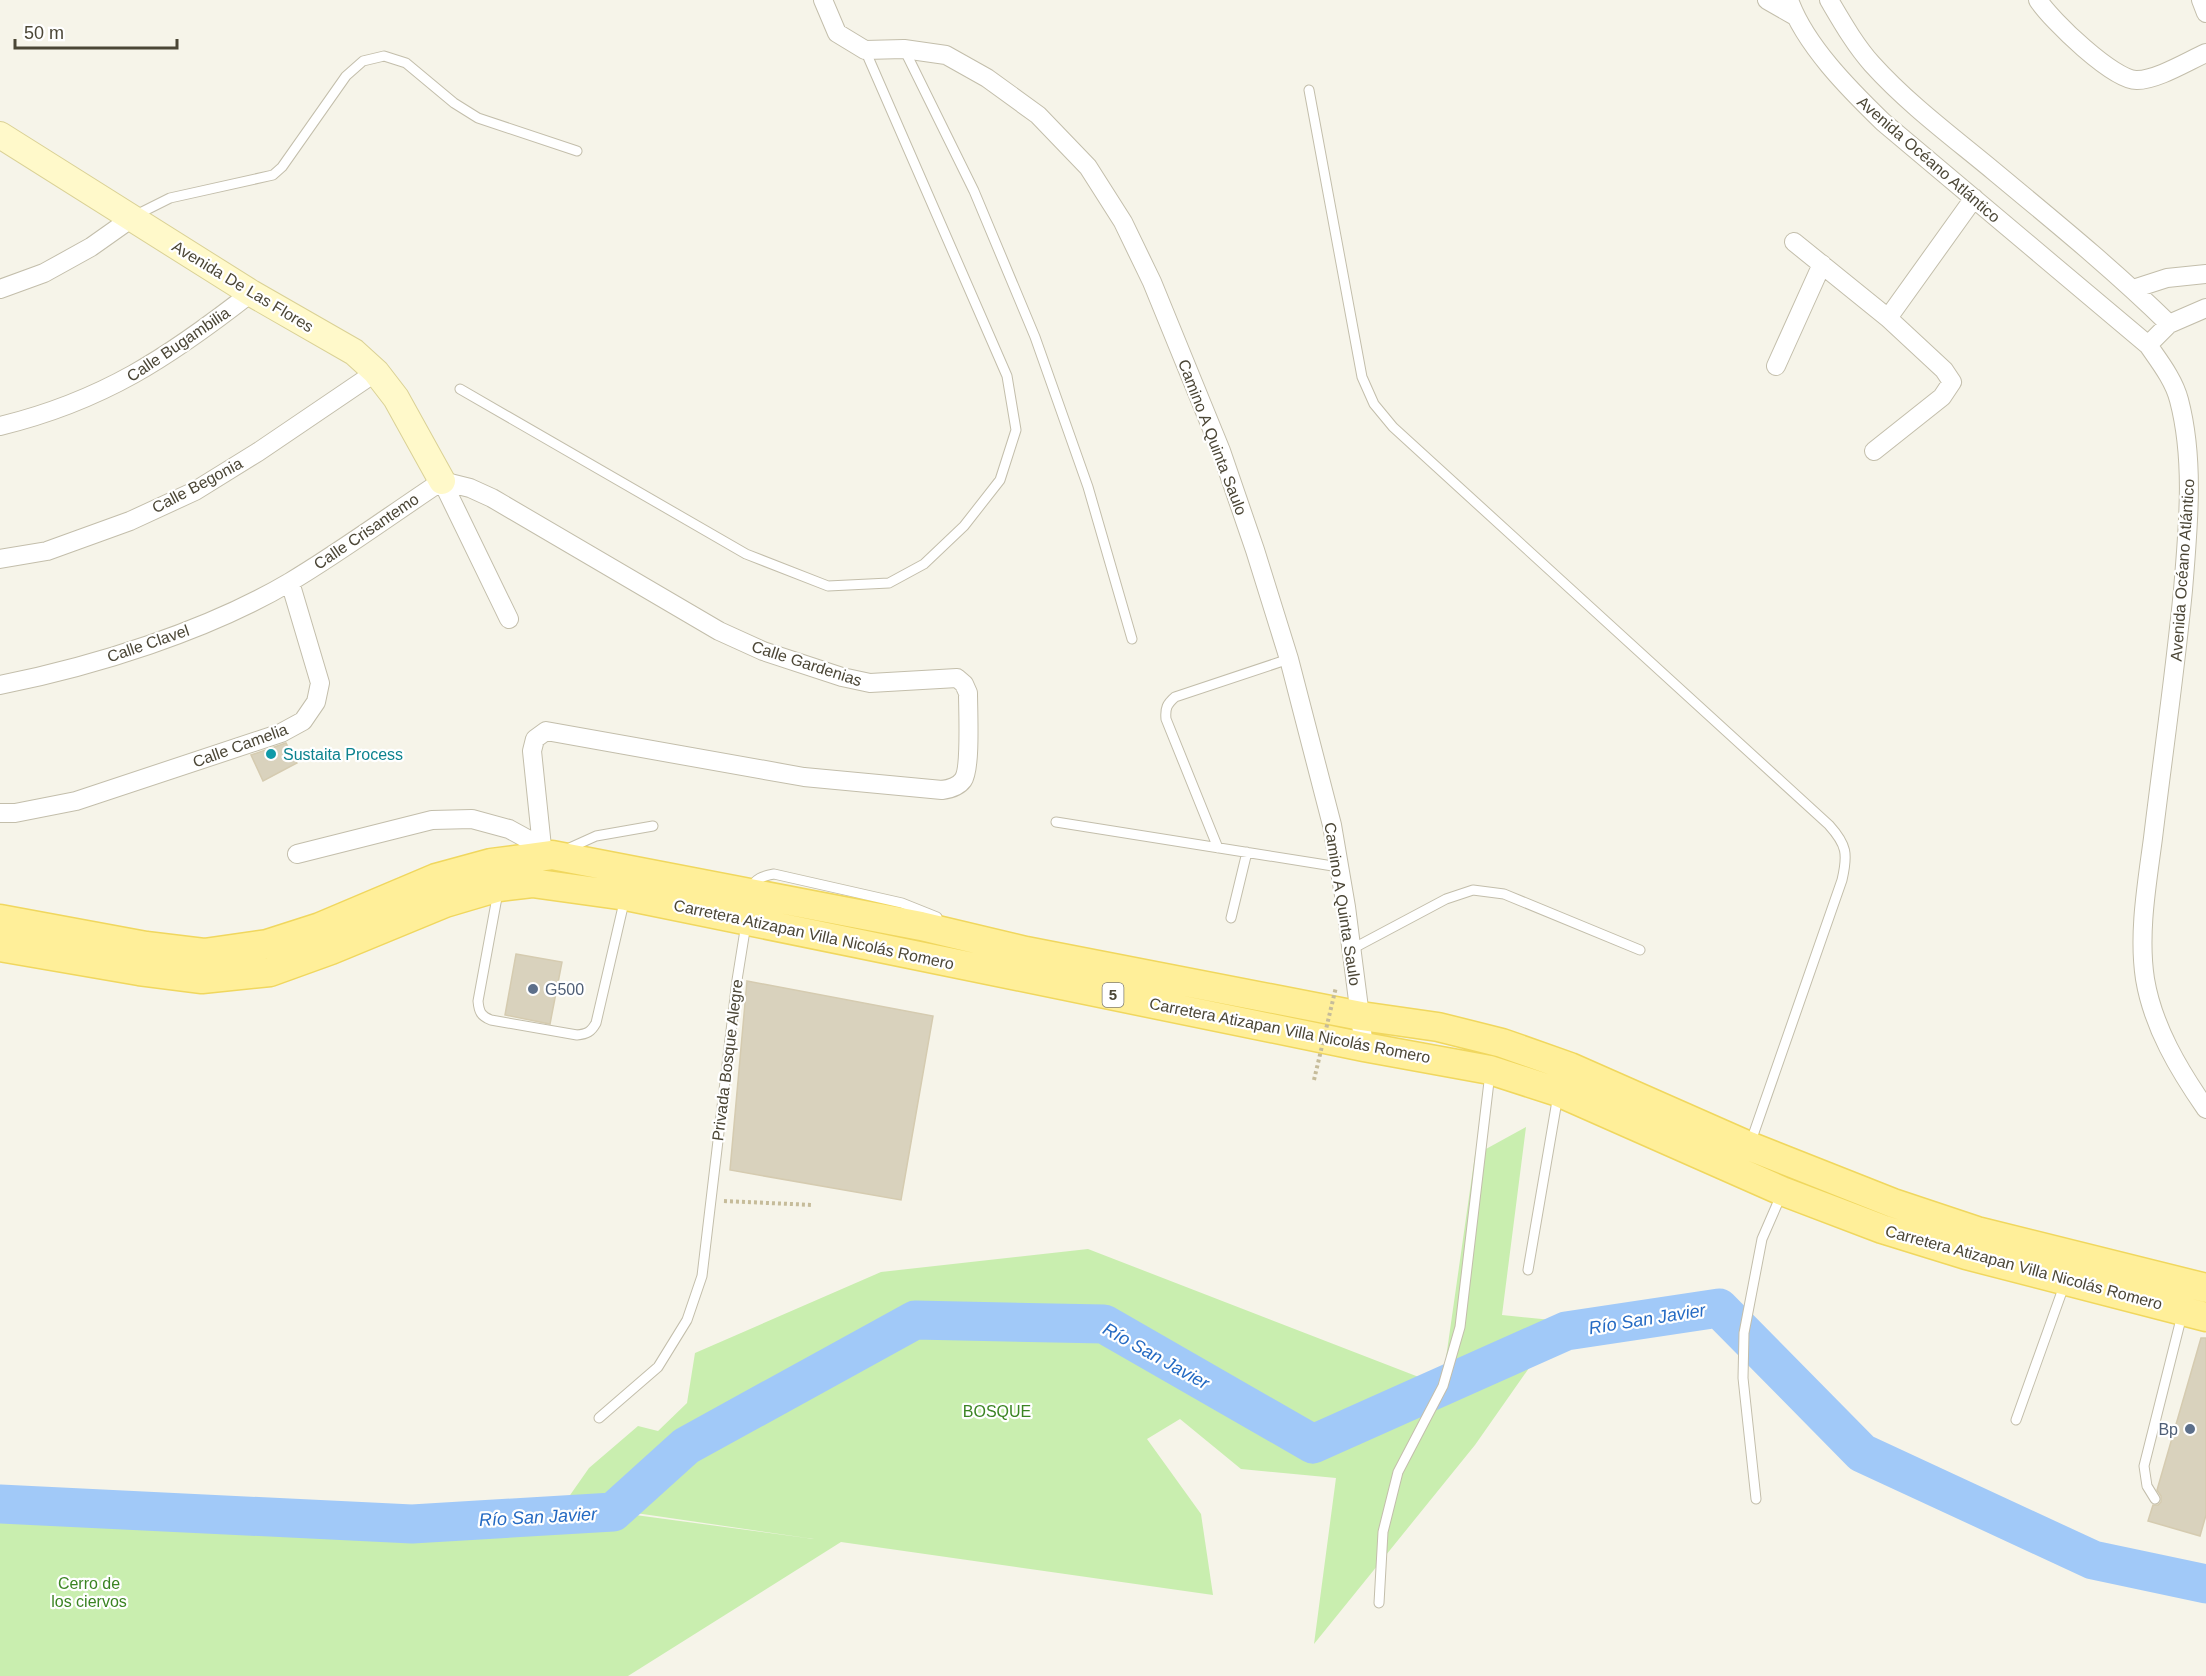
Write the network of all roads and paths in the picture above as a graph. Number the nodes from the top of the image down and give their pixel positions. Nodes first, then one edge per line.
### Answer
1 (823, 0) edge
2 (1767, 0) edge
3 (1829, 0) edge
4 (2038, 0) edge
5 (2201, 0) edge
6 (1792, 8) edge
7 (2206, 13) edge
8 (904, 49) junction
9 (865, 50) junction
10 (2206, 52) edge
11 (1310, 90) dead end
12 (4, 142) edge
13 (577, 151) dead end
14 (1974, 198) junction
15 (132, 218) junction
16 (1794, 242) dead end
17 (1822, 264) junction
18 (2206, 274) edge
19 (0, 289) edge
20 (2133, 289) junction
21 (251, 293) junction
22 (2206, 308) edge
23 (1888, 318) junction
24 (2169, 324) junction
25 (2148, 345) junction
26 (1776, 366) dead end
27 (376, 372) junction
28 (460, 389) dead end
29 (0, 426) edge
30 (1874, 451) dead end
31 (442, 481) junction
32 (0, 559) edge
33 (290, 582) junction
34 (509, 620) dead end
35 (1132, 639) dead end
36 (1289, 659) junction
37 (0, 685) edge
38 (0, 813) edge
39 (1056, 822) dead end
40 (654, 826) dead end
41 (1218, 848) junction
42 (547, 851) junction
43 (1247, 852) junction
44 (297, 854) dead end
45 (1339, 867) junction
46 (499, 887) junction
47 (626, 896) junction
48 (748, 906) junction
49 (1231, 918) dead end
50 (0, 919) edge
51 (943, 919) dead end
52 (953, 923) dead end
53 (0, 947) edge
54 (1352, 949) junction
55 (1640, 950) dead end
56 (1026, 951) junction
57 (1335, 987) dead end
58 (1361, 1016) junction
59 (1433, 1043) junction
60 (1364, 1047) junction
61 (1490, 1070) junction
62 (1314, 1080) dead end
63 (1558, 1092) junction
64 (2206, 1109) edge
65 (1749, 1146) junction
66 (1782, 1191) junction
67 (710, 1201) junction
68 (813, 1205) dead end
69 (1528, 1270) dead end
70 (2066, 1281) junction
71 (2193, 1299) edge
72 (599, 1418) dead end
73 (2016, 1420) dead end
74 (1756, 1499) dead end
75 (2155, 1499) dead end
76 (1379, 1603) dead end

1 - 9 street
2 - 6 street
3 - 20 street, Avenida Océano Atlántico
4 - 10 street
5 - 7 street
6 - 14 street, Avenida Océano Atlántico
8 - 9 street, Camino A Quinta Saulo
8 - 35 lane
8 - 36 street, Camino A Quinta Saulo
9 - 28 lane
11 - 65 lane
12 - 15 street, Avenida De Las Flores
13 - 15 lane
14 - 23 street
14 - 25 street, Avenida Océano Atlántico
15 - 19 street
15 - 21 street, Avenida De Las Flores
16 - 17 street
17 - 23 street
17 - 26 street
18 - 20 street
20 - 24 street, Avenida Océano Atlántico
21 - 27 street, Avenida De Las Flores
21 - 29 street, Calle Bugambilia
22 - 24 street
23 - 30 street
24 - 25 street
25 - 64 street, Avenida Océano Atlántico
27 - 31 street, Avenida De Las Flores
27 - 32 street, Calle Begonia
31 - 33 street, Calle Crisantemo
31 - 34 street
31 - 42 street, Calle Gardenias
33 - 37 street, Calle Clavel
33 - 38 street, Calle Camelia
36 - 41 lane
36 - 45 street, Camino A Quinta Saulo
39 - 41 lane
40 - 42 lane
41 - 43 lane
42 - 44 street
42 - 48 main road, Carretera Atizapan Villa Nicolás Romero / 5
42 - 50 main road, Carretera Atizapan Villa Nicolás Romero / 5
43 - 45 lane
43 - 49 lane
45 - 54 street, Camino A Quinta Saulo
46 - 47 main road, Carretera Atizapan Villa Nicolás Romero / 5
46 - 47 lane
46 - 53 main road, Carretera Atizapan Villa Nicolás Romero / 5
47 - 48 main road, Carretera Atizapan Villa Nicolás Romero / 5
48 - 51 lane
48 - 56 main road, Carretera Atizapan Villa Nicolás Romero / 5
48 - 60 main road, Carretera Atizapan Villa Nicolás Romero / 5
48 - 67 lane, Privada Bosque Alegre
52 - 56 lane
54 - 55 lane
54 - 58 street, Camino A Quinta Saulo
56 - 58 main road, Carretera Atizapan Villa Nicolás Romero / 5
57 - 62 path, bridge
58 - 59 main road, Carretera Atizapan Villa Nicolás Romero / 5
58 - 60 street, Camino A Quinta Saulo
59 - 60 main road, Carretera Atizapan Villa Nicolás Romero / 5
59 - 61 main road, Carretera Atizapan Villa Nicolás Romero / 5
59 - 65 main road, Carretera Atizapan Villa Nicolás Romero / 5
61 - 63 main road, Carretera Atizapan Villa Nicolás Romero / 5
61 - 76 lane
63 - 66 main road, Carretera Atizapan Villa Nicolás Romero / 5
63 - 69 lane
65 - 71 main road, Carretera Atizapan Villa Nicolás Romero / 5
66 - 70 main road, Carretera Atizapan Villa Nicolás Romero / 5
66 - 74 lane
67 - 68 path
67 - 72 lane, Privada Bosque Alegre
70 - 71 main road, Carretera Atizapan Villa Nicolás Romero / 5
70 - 73 lane
71 - 75 lane

